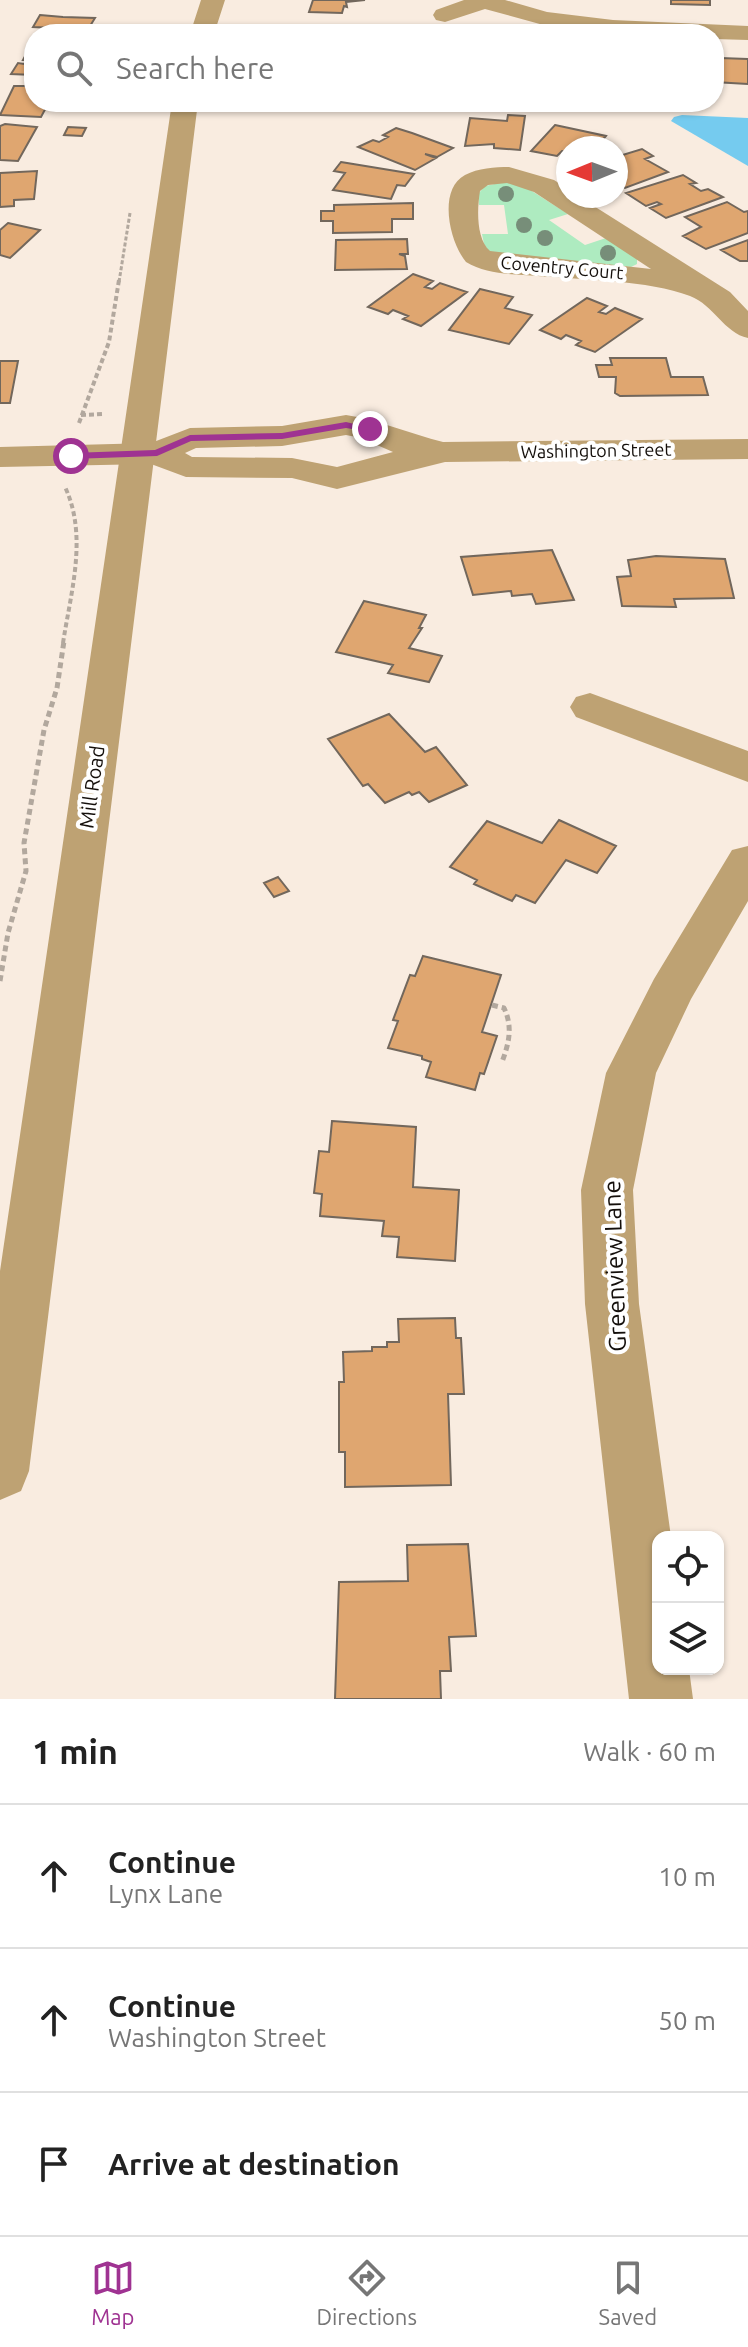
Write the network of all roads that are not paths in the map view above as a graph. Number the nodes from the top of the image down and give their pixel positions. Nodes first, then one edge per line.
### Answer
1 (213, 0) edge
2 (484, 0) edge
3 (445, 15) dead end
4 (205, 24) edge
5 (574, 24) edge
6 (724, 32) edge
7 (748, 33) edge
8 (184, 112) edge
9 (699, 288) junction
10 (748, 329) edge
11 (748, 449) edge
12 (445, 452) junction
13 (147, 453) junction
14 (0, 457) edge
15 (590, 707) dead end
16 (748, 767) edge
17 (748, 862) edge
18 (0, 1471) edge
19 (661, 1699) edge

1 - 4 street
2 - 3 street
2 - 5 street
6 - 7 street
8 - 13 street, Mill Road
9 - 9 street, Coventry Court
9 - 10 street, Coventry Court
11 - 12 street, Washington Street
12 - 13 street, Washington Street
12 - 13 street, Washington Street
13 - 14 street
13 - 18 street, Mill Road
15 - 16 street
17 - 19 street, Greenview Lane

